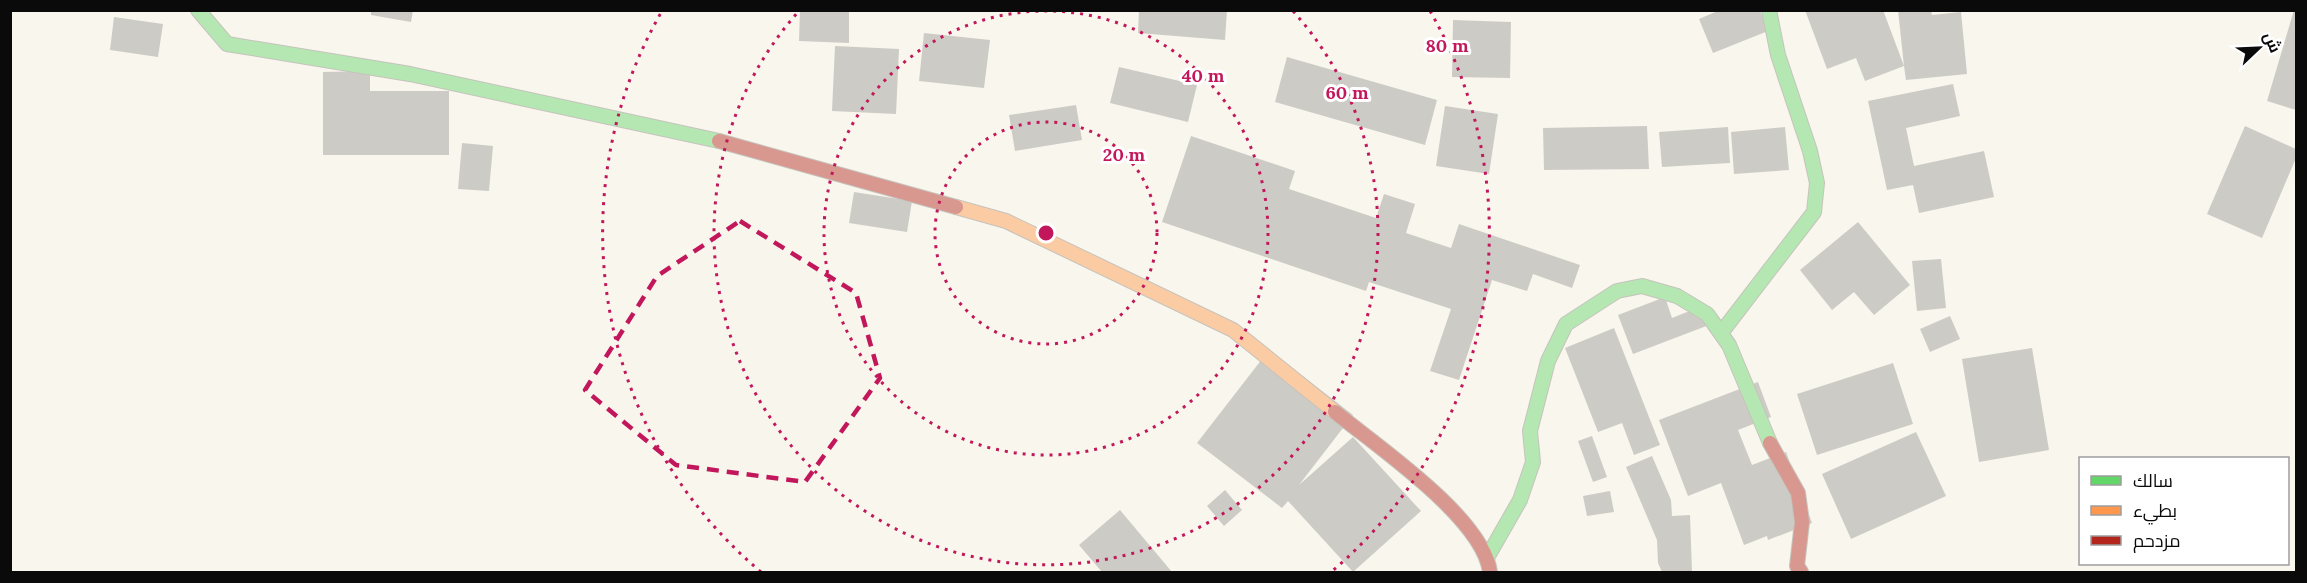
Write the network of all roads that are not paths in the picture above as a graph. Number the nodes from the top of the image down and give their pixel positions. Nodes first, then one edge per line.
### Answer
1 (198, 10) edge
2 (1769, 10) edge
3 (1721, 333) junction
4 (1488, 556) junction
5 (1490, 573) edge
6 (1801, 573) edge

1 - 4 street
2 - 3 street
3 - 4 street
3 - 6 street
4 - 5 street

